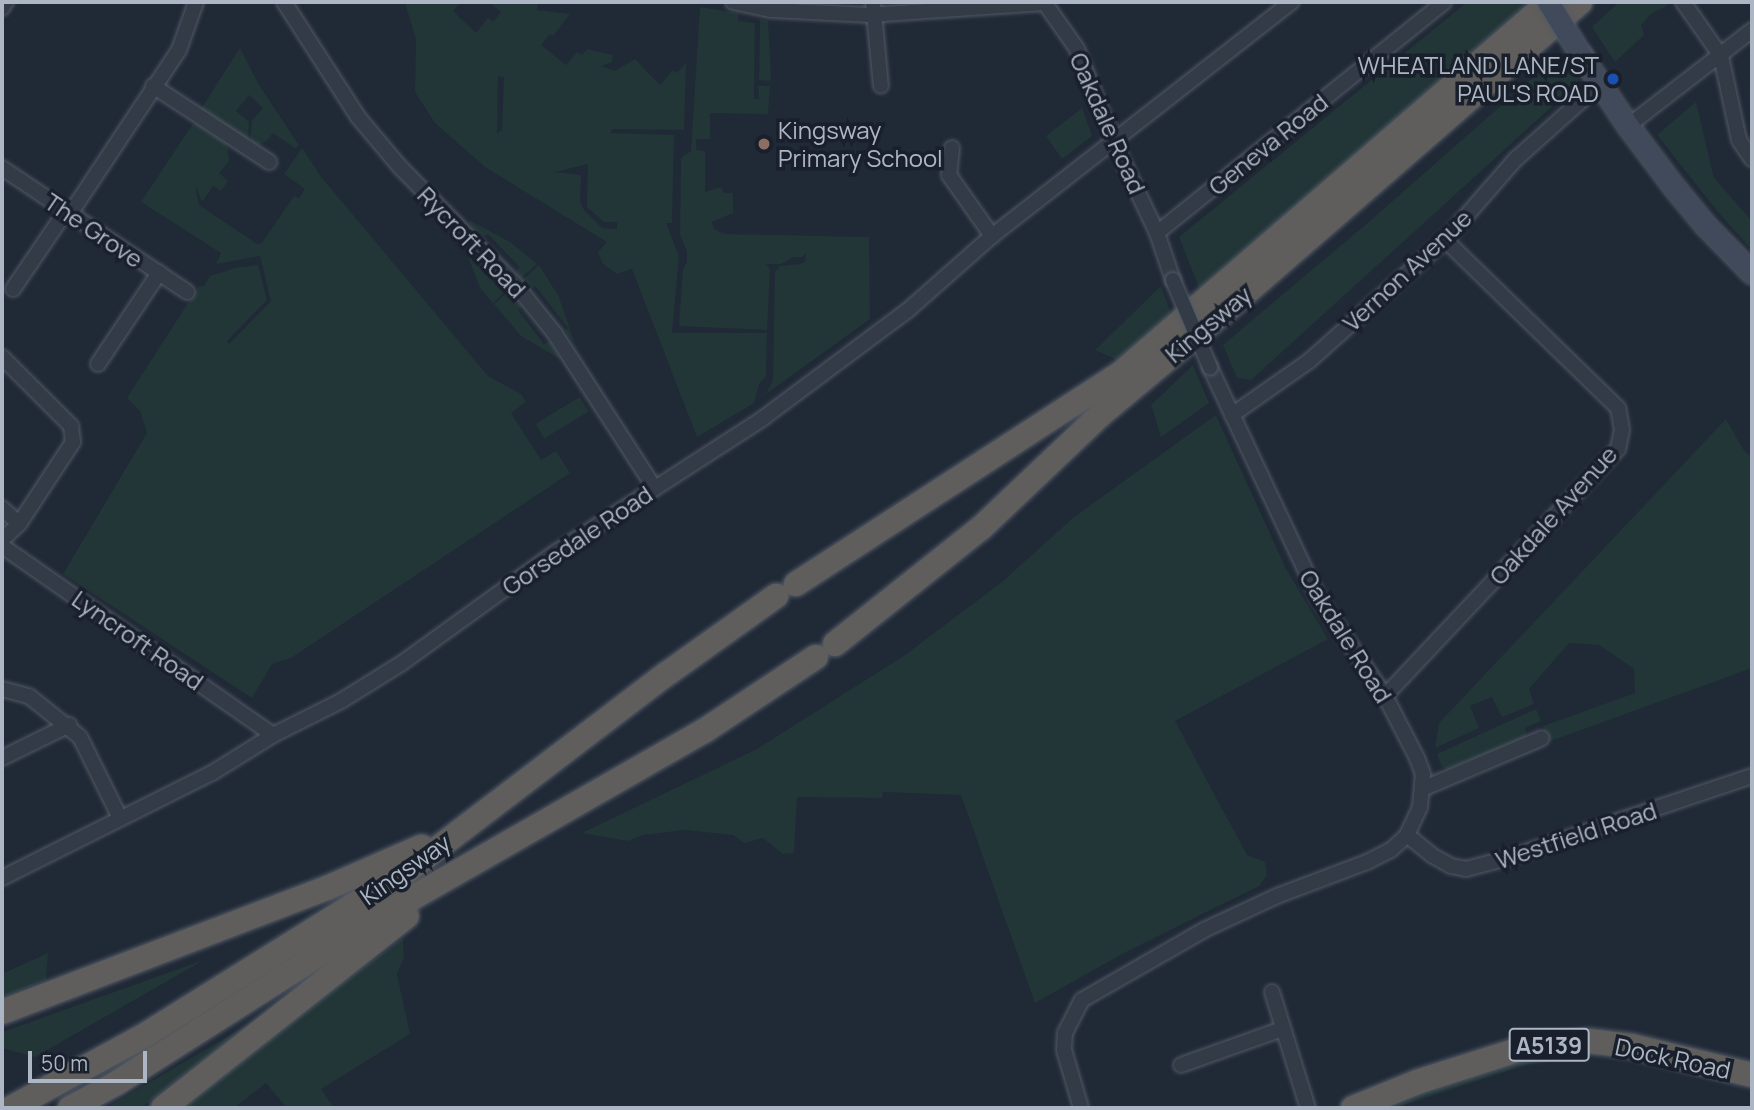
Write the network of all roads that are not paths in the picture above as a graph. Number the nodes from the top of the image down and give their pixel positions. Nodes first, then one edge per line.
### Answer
1 (6, 2) edge
2 (196, 2) edge
3 (284, 2) edge
4 (733, 2) edge
5 (1044, 2) edge
6 (1292, 2) edge
7 (1444, 2) edge
8 (1548, 2) edge
9 (1580, 2) edge
10 (1683, 2) edge
11 (2, 8) edge
12 (875, 8) edge
13 (1752, 30) edge
14 (1721, 56) junction
15 (1601, 83) junction
16 (153, 86) junction
17 (881, 86) dead end
18 (1628, 126) junction
19 (1114, 142) junction
20 (952, 148) dead end
21 (1752, 159) edge
22 (269, 162) dead end
23 (2, 168) edge
24 (68, 212) junction
25 (1157, 233) junction
26 (992, 236) junction
27 (1445, 240) junction
28 (159, 273) junction
29 (1752, 273) edge
30 (13, 289) dead end
31 (187, 292) dead end
32 (2, 357) edge
33 (98, 365) dead end
34 (1232, 415) junction
35 (654, 487) junction
36 (2, 508) edge
37 (19, 524) junction
38 (2, 540) edge
39 (2, 546) edge
40 (2, 689) edge
41 (1385, 696) junction
42 (69, 725) junction
43 (273, 735) junction
44 (1542, 738) dead end
45 (2, 758) edge
46 (1752, 776) edge
47 (1422, 789) junction
48 (120, 818) junction
49 (467, 825) junction
50 (1407, 835) junction
51 (488, 853) junction
52 (2, 878) edge
53 (1272, 992) dead end
54 (2, 1012) edge
55 (1282, 1029) junction
56 (1181, 1065) dead end
57 (1752, 1075) edge
58 (12, 1108) edge
59 (70, 1108) edge
60 (163, 1108) edge
61 (1081, 1108) edge
62 (1308, 1108) edge
63 (1353, 1108) edge

1 - 11 street
2 - 16 street
3 - 35 street, Rycroft Road
4 - 12 street
5 - 12 street
5 - 19 street, Oakdale Road
6 - 19 street, Gorsedale Road
7 - 25 street, Geneva Road
8 - 15 main road, bridge
8 - 49 highway, Kingsway
9 - 51 highway, Kingsway
10 - 14 street
12 - 17 street
13 - 14 street
14 - 18 street
14 - 21 street
15 - 18 main road
15 - 27 street, Vernon Avenue
16 - 22 street
16 - 24 street
18 - 29 main road
19 - 25 street, Oakdale Road
19 - 26 street, Gorsedale Road
20 - 26 street
23 - 24 street, The Grove
24 - 28 street, The Grove
24 - 30 street
25 - 34 street, Oakdale Road, bridge
26 - 35 street, Gorsedale Road
27 - 34 street, Vernon Avenue
27 - 41 street, Oakdale Avenue
28 - 31 street, The Grove
28 - 33 street
32 - 37 street
34 - 41 street, Oakdale Road
35 - 43 street, Gorsedale Road
36 - 37 street
37 - 38 street
39 - 43 street, Lyncroft Road
40 - 42 street
41 - 47 street, Oakdale Road
42 - 45 street
42 - 48 street
43 - 48 street, Gorsedale Road
44 - 47 street
46 - 50 street, Westfield Road
47 - 50 street, Oakdale Road
48 - 52 street, Gorsedale Road
49 - 54 highway
49 - 58 highway, Kingsway
50 - 61 street
51 - 59 highway, Kingsway
51 - 60 highway
53 - 55 street
55 - 56 street
55 - 62 street
57 - 63 highway, Dock Road / A5139

